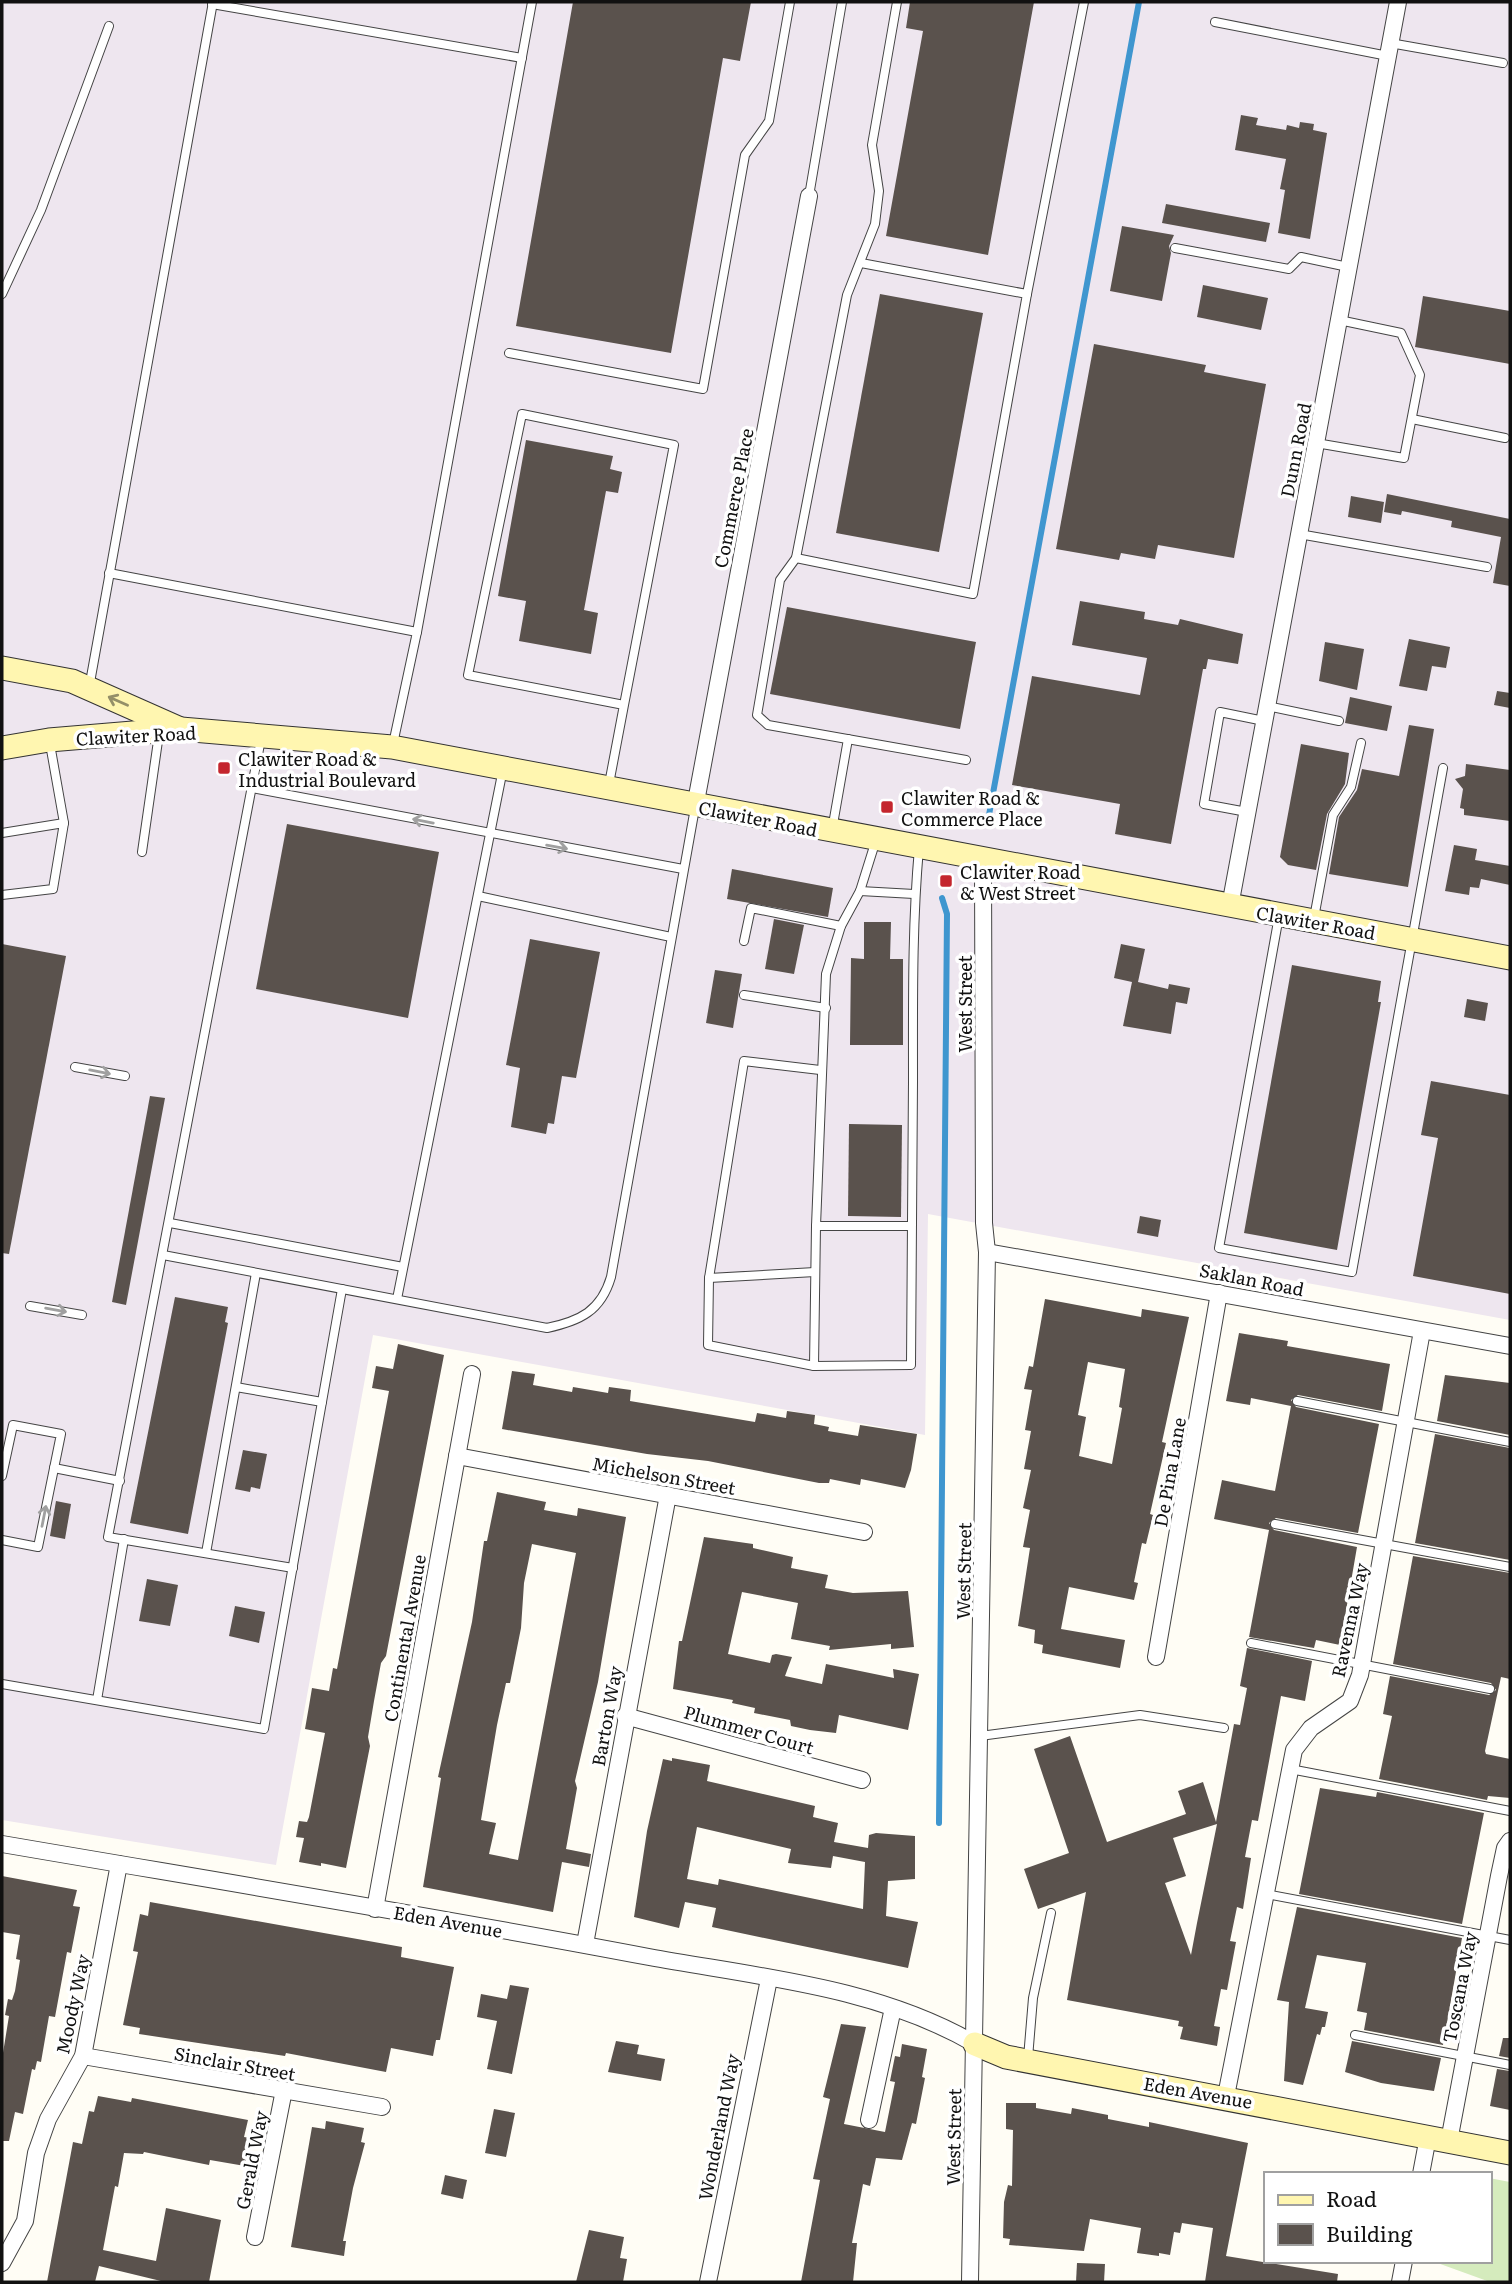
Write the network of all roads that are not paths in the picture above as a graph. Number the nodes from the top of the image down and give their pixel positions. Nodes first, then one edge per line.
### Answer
1 (531, 2) edge
2 (790, 2) edge
3 (842, 2) edge
4 (897, 2) edge
5 (1084, 2) edge
6 (1398, 2) edge
7 (212, 3) edge
8 (1215, 22) dead end
9 (109, 26) dead end
10 (1389, 49) junction
11 (522, 58) junction
12 (1503, 63) dead end
13 (809, 196) joint
14 (1175, 248) dead end
15 (861, 263) junction
16 (1348, 267) junction
17 (2, 294) edge
18 (1027, 294) junction
19 (1339, 320) junction
20 (509, 353) dead end
21 (1412, 419) junction
22 (1505, 438) dead end
23 (1316, 443) junction
24 (1299, 534) junction
25 (796, 558) junction
26 (1487, 567) dead end
27 (109, 573) junction
28 (417, 632) junction
29 (2, 668) edge
30 (89, 688) junction
31 (624, 705) junction
32 (1266, 714) junction
33 (1339, 721) dead end
34 (170, 729) junction
35 (262, 736) junction
36 (848, 739) junction
37 (49, 740) junction
38 (1361, 743) dead end
39 (392, 747) junction
40 (2, 748) edge
41 (966, 760) dead end
42 (1443, 768) dead end
43 (503, 769) junction
44 (252, 788) junction
45 (608, 789) junction
46 (695, 807) junction
47 (1247, 812) junction
48 (64, 823) junction
49 (832, 832) junction
50 (2, 833) edge
51 (489, 835) junction
52 (876, 840) junction
53 (919, 848) junction
54 (142, 852) dead end
55 (983, 860) junction
56 (683, 869) junction
57 (860, 891) junction
58 (914, 894) junction
59 (2, 895) edge
60 (478, 896) junction
61 (1230, 906) junction
62 (1279, 915) junction
63 (1314, 922) junction
64 (841, 926) junction
65 (671, 937) junction
66 (1411, 940) junction
67 (744, 941) dead end
68 (1510, 958) edge
69 (744, 995) dead end
70 (826, 1008) junction
71 (75, 1067) dead end
72 (820, 1070) junction
73 (125, 1076) dead end
74 (170, 1223) junction
75 (816, 1226) junction
76 (912, 1227) junction
77 (987, 1252) junction
78 (163, 1255) junction
79 (403, 1267) junction
80 (815, 1272) junction
81 (256, 1273) junction
82 (709, 1278) junction
83 (342, 1289) junction
84 (1219, 1293) junction
85 (397, 1299) junction
86 (30, 1306) dead end
87 (82, 1315) dead end
88 (1423, 1331) junction
89 (1510, 1346) edge
90 (814, 1366) junction
91 (472, 1374) dead end
92 (236, 1387) junction
93 (1297, 1401) dead end
94 (322, 1402) junction
95 (1406, 1423) junction
96 (1510, 1442) edge
97 (457, 1456) junction
98 (54, 1468) junction
99 (2, 1476) edge
100 (120, 1481) junction
101 (668, 1495) junction
102 (1275, 1524) dead end
103 (864, 1532) dead end
104 (124, 1539) junction
105 (2, 1540) edge
106 (1384, 1545) junction
107 (206, 1553) junction
108 (1510, 1567) edge
109 (293, 1568) junction
110 (1251, 1643) dead end
111 (1156, 1657) dead end
112 (1362, 1665) junction
113 (2, 1684) edge
114 (1490, 1689) dead end
115 (97, 1700) junction
116 (625, 1716) junction
117 (1224, 1728) dead end
118 (980, 1736) junction
119 (1289, 1769) junction
120 (862, 1780) dead end
121 (1510, 1811) edge
122 (1510, 1841) edge
123 (2, 1844) edge
124 (119, 1864) junction
125 (1266, 1894) junction
126 (375, 1909) junction
127 (1051, 1913) dead end
128 (1488, 1936) junction
129 (1510, 1940) edge
130 (585, 1944) junction
131 (768, 1979) junction
132 (893, 2008) junction
133 (1355, 2035) dead end
134 (975, 2044) junction
135 (83, 2056) junction
136 (1466, 2057) junction
137 (1027, 2061) junction
138 (1510, 2065) edge
139 (284, 2090) junction
140 (1226, 2096) junction
141 (382, 2107) dead end
142 (869, 2120) dead end
143 (1438, 2139) junction
144 (1510, 2153) edge
145 (1422, 2172) edge
146 (256, 2237) dead end
147 (2, 2263) edge
148 (1404, 2263) edge
149 (708, 2282) edge
150 (970, 2282) edge
151 (1400, 2282) edge

1 - 11 lane
2 - 20 lane
3 - 13 lane
4 - 15 lane
5 - 18 lane
6 - 10 street, Dunn Road
7 - 11 lane
7 - 27 lane
8 - 10 lane
9 - 17 lane
10 - 12 lane
10 - 16 street, Dunn Road
11 - 28 lane
13 - 46 street, Commerce Place
14 - 16 lane
15 - 18 lane
15 - 25 lane
16 - 19 street, Dunn Road
18 - 25 lane
19 - 21 lane
19 - 23 street, Dunn Road
21 - 22 lane
21 - 23 lane
23 - 24 street, Dunn Road
24 - 26 lane
24 - 32 street, Dunn Road
25 - 36 lane
27 - 28 lane
27 - 30 lane
28 - 39 lane
29 - 30 main road
34 -> 30 main road
31 - 31 lane
31 - 45 lane
32 - 33 lane
32 - 47 street, Dunn Road
32 - 47 lane
34 - 35 main road, Clawiter Road
34 - 37 main road, Clawiter Road
34 - 54 lane
35 - 39 main road, Clawiter Road
35 - 44 lane
36 - 41 lane
36 - 49 lane
37 - 40 main road, Clawiter Road
37 - 48 lane
38 - 63 lane
39 - 43 main road, Clawiter Road
42 - 66 lane
43 - 45 main road, Clawiter Road
43 - 51 lane
51 -> 44 lane
44 - 74 lane
45 - 46 main road, Clawiter Road
46 - 49 main road, Clawiter Road
46 - 56 lane
47 - 61 street, Dunn Road
48 - 50 lane
48 - 59 lane
49 - 52 main road, Clawiter Road
51 -> 56 lane
51 - 60 lane
52 - 53 main road, Clawiter Road
52 - 57 lane
53 - 55 main road, Clawiter Road
53 - 58 lane
55 - 61 main road, Clawiter Road
55 - 77 street, West Street
56 - 65 lane
57 - 58 lane
57 - 64 lane
58 - 76 lane
60 - 65 lane
60 - 79 lane
61 - 62 main road, Clawiter Road
62 - 63 main road, Clawiter Road
62 - 66 lane
63 - 66 main road, Clawiter Road
64 - 67 lane
64 - 70 lane
65 - 85 lane
66 - 68 main road, Clawiter Road
69 - 70 lane
70 - 72 lane
71 -> 73 lane
72 - 75 lane
72 - 82 lane
74 - 78 lane
74 - 79 lane
75 - 76 lane
75 - 80 lane
76 - 90 lane
77 - 84 street, Saklan Road
77 - 118 street, West Street
78 - 81 lane
78 - 100 lane
79 - 85 lane
80 - 82 lane
80 - 90 lane
81 - 83 lane
81 - 92 lane
82 - 90 lane
83 - 85 lane
83 - 94 lane
84 - 88 street, Saklan Road
84 - 111 street, De Pina Lane
86 -> 87 lane
88 - 89 street, Saklan Road
88 - 95 street, Ravenna Way
91 - 97 street, Continental Avenue
92 - 94 lane
92 - 107 lane
93 - 95 lane
94 - 109 lane
95 - 96 lane
95 - 106 street, Ravenna Way
97 - 101 street, Michelson Street
97 - 126 street, Continental Avenue
98 - 99 lane
98 - 100 lane
105 -> 98 lane
100 - 104 lane
101 - 103 street, Michelson Street
101 - 116 street, Barton Way
102 - 106 lane
104 - 107 lane
104 - 115 lane
106 - 108 lane
106 - 112 street, Ravenna Way
107 - 109 lane
109 - 115 lane
110 - 112 lane
112 - 114 lane
112 - 119 street, Ravenna Way
113 - 115 lane
116 - 120 street, Plummer Court
116 - 130 street, Barton Way
117 - 118 lane
118 - 134 street, West Street
119 - 121 lane
119 - 125 street, Ravenna Way
122 - 128 street, Toscana Way
123 - 124 street, Eden Avenue
124 - 126 street, Eden Avenue
124 - 135 street, Moody Way
125 - 128 lane
125 - 140 street, Ravenna Way
126 - 130 street, Eden Avenue
127 - 137 lane
128 - 129 lane
128 - 136 street, Toscana Way
130 - 131 street, Eden Avenue
131 - 132 street, Eden Avenue
131 - 149 street, Wonderland Way
132 - 134 street, Eden Avenue
132 - 142 street
133 - 136 lane
134 - 137 main road, Eden Avenue
134 - 150 street, West Street
135 - 139 street, Sinclair Street
135 - 147 street, Moody Way
136 - 138 lane
136 - 143 street, Toscana Way
137 - 140 main road, Eden Avenue
139 - 141 street, Sinclair Street
139 - 146 street, Gerald Way
140 - 143 main road, Eden Avenue
143 - 144 main road, Eden Avenue
143 - 145 street, Toscana Way
148 - 151 street

